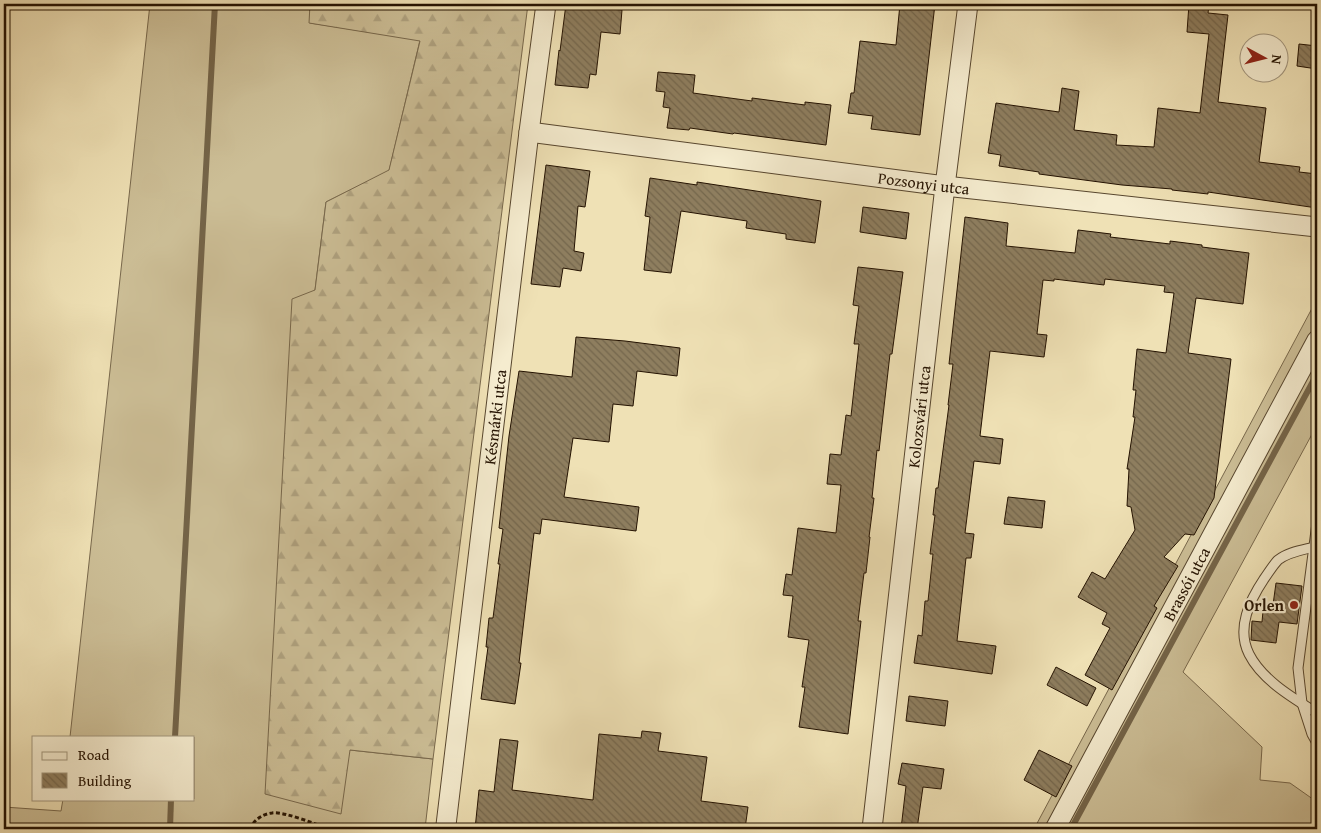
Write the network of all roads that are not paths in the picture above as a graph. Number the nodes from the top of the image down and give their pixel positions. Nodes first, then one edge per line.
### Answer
1 (546, 4) edge
2 (968, 4) edge
3 (529, 132) junction
4 (945, 186) junction
5 (1317, 226) edge
6 (1317, 340) edge
7 (1317, 522) edge
8 (1314, 547) junction
9 (1302, 704) junction
10 (1317, 713) edge
11 (1317, 743) edge
12 (447, 829) edge
13 (872, 829) edge
14 (1055, 829) edge

1 - 3 street, Késmárki utca
2 - 4 street, Kolozsvári utca
3 - 4 street, Pozsonyi utca
3 - 12 street, Késmárki utca
4 - 5 street, Pozsonyi utca
4 - 13 street, Kolozsvári utca
6 - 14 street, Brassói utca
7 - 8 lane
8 - 9 lane
8 - 9 lane
9 - 10 lane
9 - 11 lane

